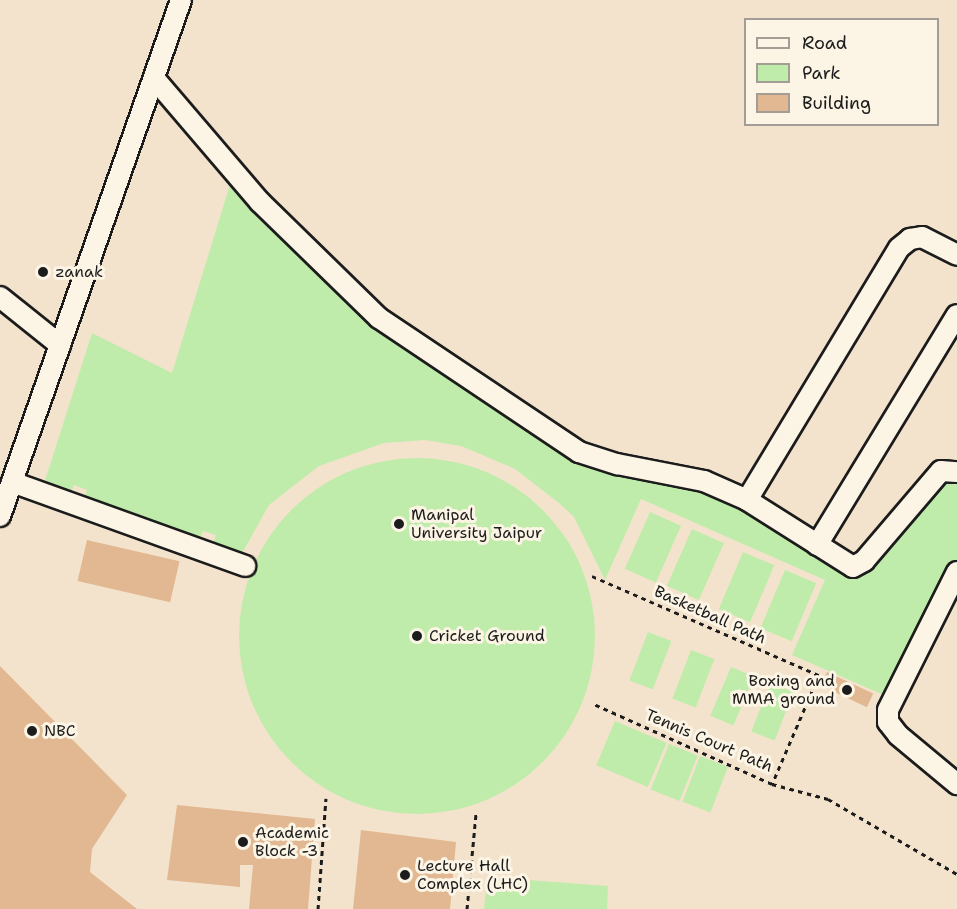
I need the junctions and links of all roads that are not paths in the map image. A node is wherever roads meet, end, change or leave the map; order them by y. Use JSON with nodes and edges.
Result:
{"nodes":[{"id":1,"x":181,"y":0,"type":"edge"},
{"id":2,"x":154,"y":78,"type":"junction"},
{"id":3,"x":957,"y":255,"type":"edge"},
{"id":4,"x":0,"y":297,"type":"edge"},
{"id":5,"x":957,"y":315,"type":"edge"},
{"id":6,"x":60,"y":345,"type":"junction"},
{"id":7,"x":957,"y":472,"type":"edge"},
{"id":8,"x":12,"y":482,"type":"junction"},
{"id":9,"x":747,"y":500,"type":"junction"},
{"id":10,"x":0,"y":516,"type":"edge"},
{"id":11,"x":817,"y":545,"type":"junction"},
{"id":12,"x":245,"y":566,"type":"dead end"},
{"id":13,"x":957,"y":572,"type":"edge"},
{"id":14,"x":957,"y":784,"type":"edge"}],
"edges":[{"from":1,"to":2,"type":"street"},
{"from":2,"to":6,"type":"street"},
{"from":2,"to":9,"type":"street"},
{"from":3,"to":9,"type":"street"},
{"from":4,"to":6,"type":"street"},
{"from":5,"to":11,"type":"street"},
{"from":6,"to":8,"type":"street"},
{"from":7,"to":11,"type":"street"},
{"from":8,"to":10,"type":"street"},
{"from":8,"to":12,"type":"street"},
{"from":9,"to":11,"type":"street"},
{"from":13,"to":14,"type":"street"}]}
